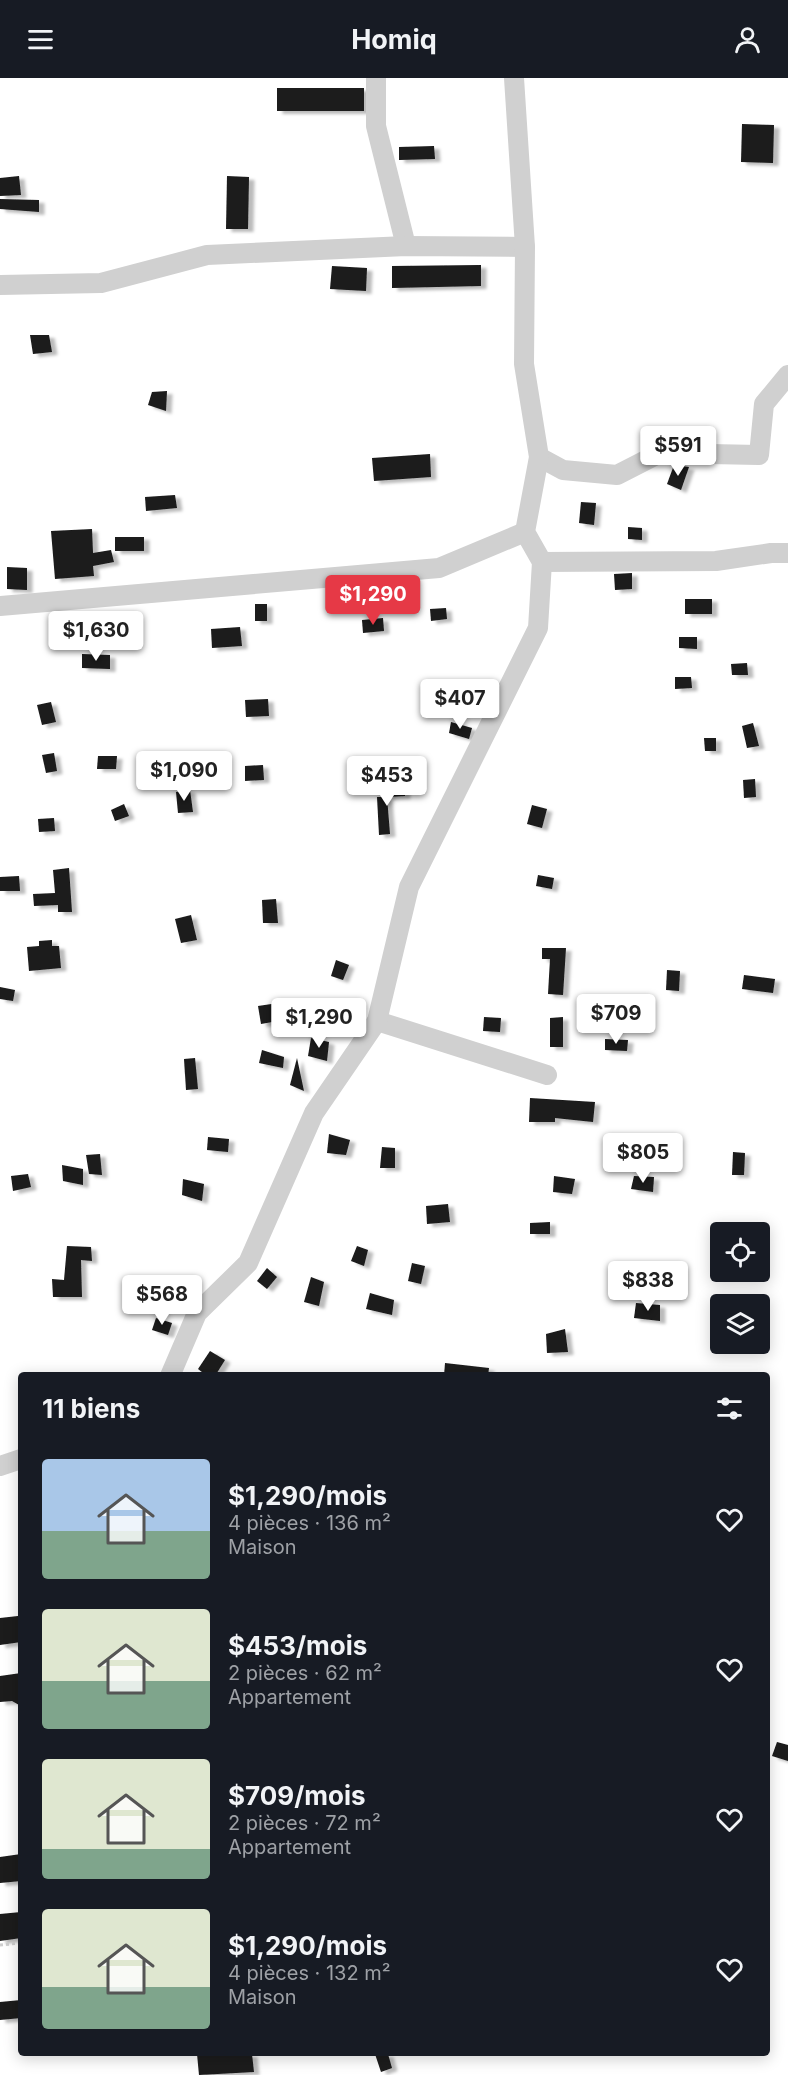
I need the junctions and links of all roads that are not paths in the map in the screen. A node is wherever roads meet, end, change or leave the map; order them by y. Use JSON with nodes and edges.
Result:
{"nodes":[{"id":1,"x":376,"y":78,"type":"edge"},
{"id":2,"x":514,"y":78,"type":"edge"},
{"id":3,"x":406,"y":246,"type":"junction"},
{"id":4,"x":525,"y":247,"type":"junction"},
{"id":5,"x":0,"y":285,"type":"edge"},
{"id":6,"x":788,"y":375,"type":"edge"},
{"id":7,"x":539,"y":457,"type":"junction"},
{"id":8,"x":525,"y":532,"type":"junction"},
{"id":9,"x":788,"y":553,"type":"edge"},
{"id":10,"x":543,"y":562,"type":"junction"},
{"id":11,"x":0,"y":606,"type":"edge"},
{"id":12,"x":377,"y":1022,"type":"junction"},
{"id":13,"x":547,"y":1076,"type":"dead end"},
{"id":14,"x":172,"y":1372,"type":"edge"},
{"id":15,"x":18,"y":1459,"type":"edge"},
{"id":16,"x":0,"y":1466,"type":"edge"}],
"edges":[{"from":1,"to":3,"type":"street"},
{"from":2,"to":4,"type":"street"},
{"from":3,"to":4,"type":"street"},
{"from":3,"to":5,"type":"street"},
{"from":4,"to":7,"type":"street"},
{"from":6,"to":7,"type":"street"},
{"from":7,"to":8,"type":"street"},
{"from":8,"to":10,"type":"street"},
{"from":8,"to":11,"type":"street"},
{"from":9,"to":10,"type":"street"},
{"from":10,"to":12,"type":"street"},
{"from":12,"to":13,"type":"street"},
{"from":12,"to":14,"type":"street"},
{"from":15,"to":16,"type":"street"}]}
